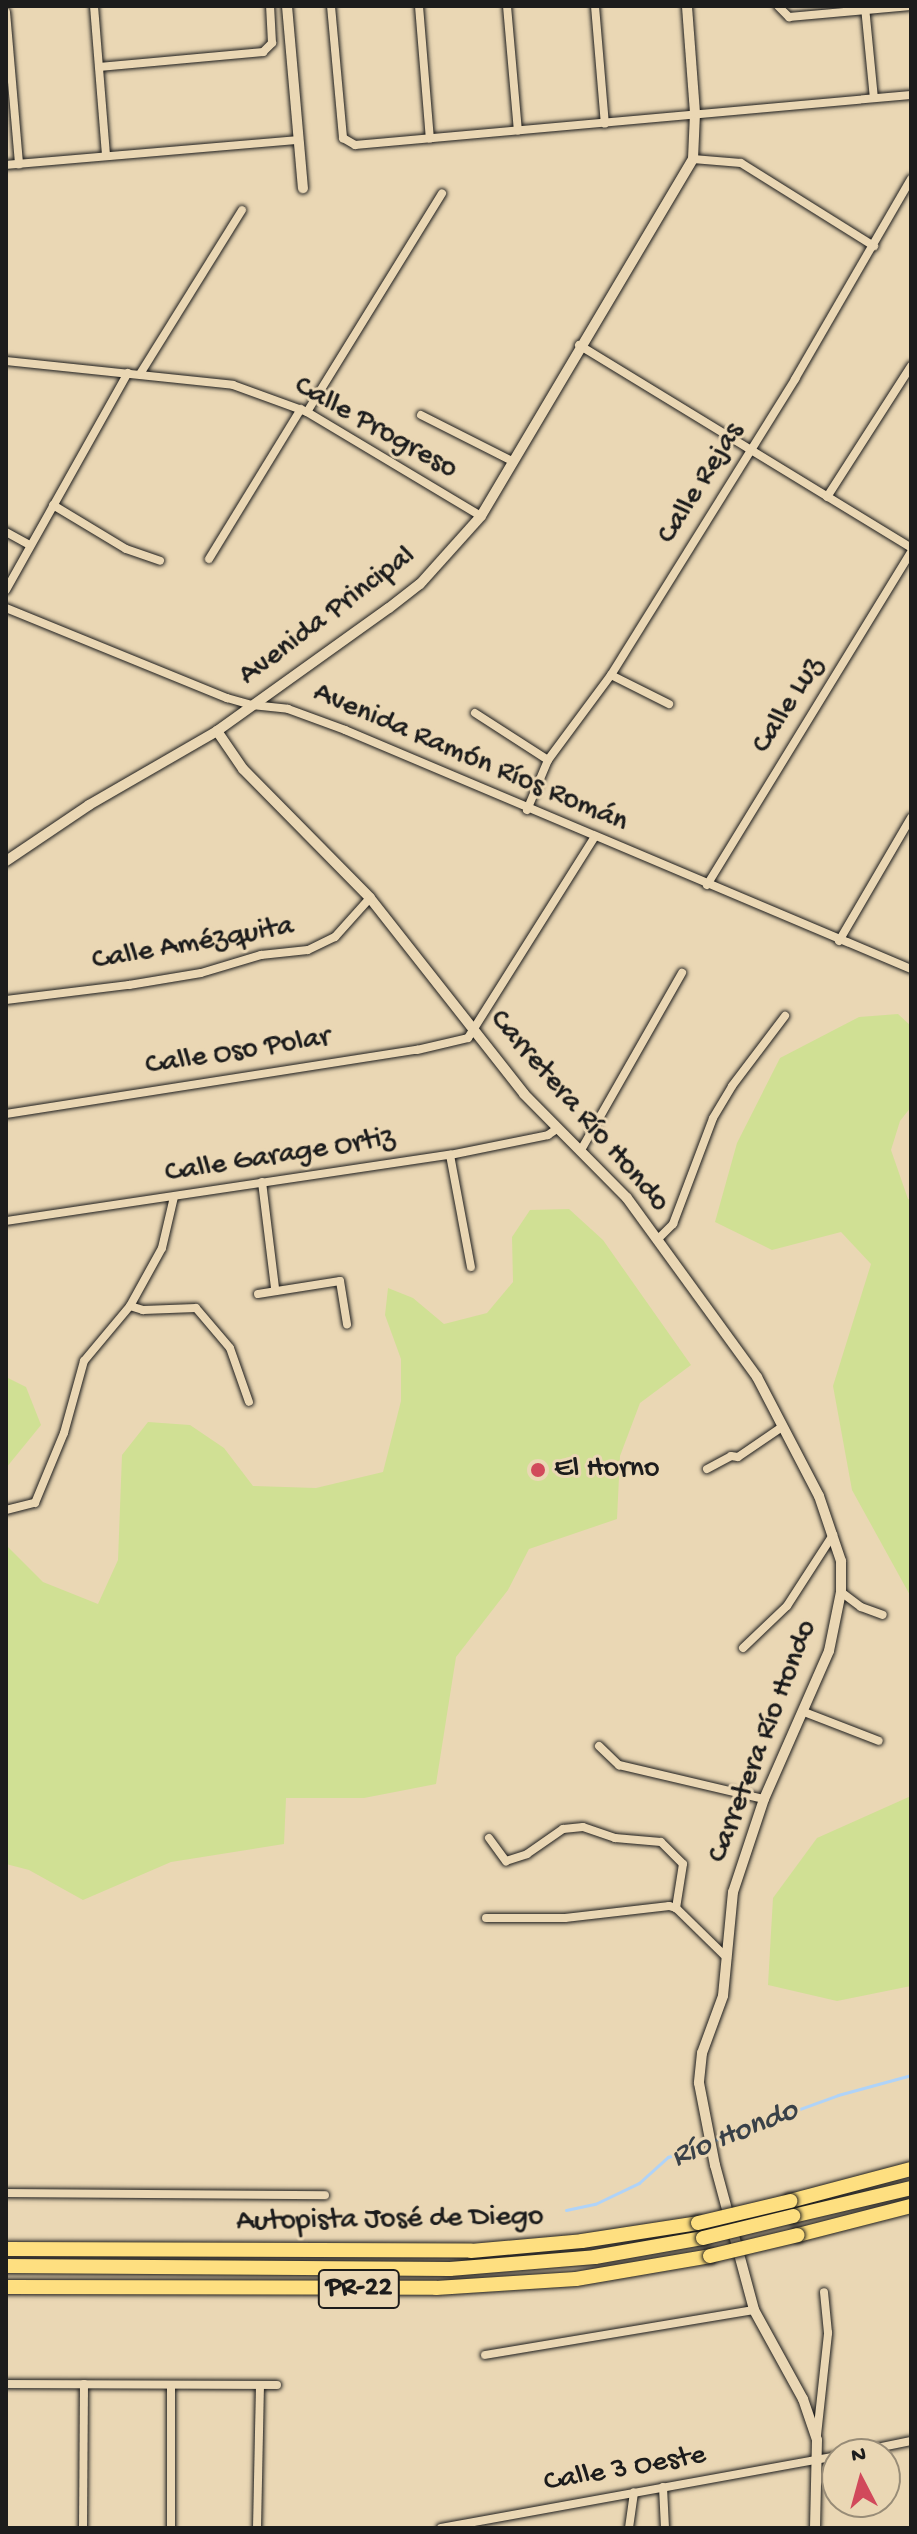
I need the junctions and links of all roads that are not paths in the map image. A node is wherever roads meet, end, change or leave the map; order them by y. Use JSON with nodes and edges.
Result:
{"nodes":[{"id":1,"x":94,"y":6,"type":"edge"},
{"id":2,"x":270,"y":6,"type":"edge"},
{"id":3,"x":287,"y":6,"type":"edge"},
{"id":4,"x":331,"y":6,"type":"edge"},
{"id":5,"x":419,"y":6,"type":"edge"},
{"id":6,"x":507,"y":6,"type":"edge"},
{"id":7,"x":595,"y":6,"type":"edge"},
{"id":8,"x":687,"y":6,"type":"edge"},
{"id":9,"x":778,"y":6,"type":"edge"},
{"id":10,"x":911,"y":6,"type":"edge"},
{"id":11,"x":865,"y":8,"type":"edge"},
{"id":12,"x":6,"y":12,"type":"edge"},
{"id":13,"x":99,"y":67,"type":"junction"},
{"id":14,"x":8,"y":68,"type":"edge"},
{"id":15,"x":911,"y":95,"type":"edge"},
{"id":16,"x":874,"y":98,"type":"junction"},
{"id":17,"x":695,"y":113,"type":"junction"},
{"id":18,"x":605,"y":124,"type":"junction"},
{"id":19,"x":518,"y":131,"type":"junction"},
{"id":20,"x":430,"y":139,"type":"junction"},
{"id":21,"x":298,"y":140,"type":"junction"},
{"id":22,"x":106,"y":156,"type":"junction"},
{"id":23,"x":693,"y":159,"type":"junction"},
{"id":24,"x":19,"y":164,"type":"junction"},
{"id":25,"x":6,"y":165,"type":"edge"},
{"id":26,"x":911,"y":179,"type":"edge"},
{"id":27,"x":303,"y":188,"type":"dead end"},
{"id":28,"x":442,"y":193,"type":"dead end"},
{"id":29,"x":242,"y":210,"type":"dead end"},
{"id":30,"x":874,"y":246,"type":"junction"},
{"id":31,"x":579,"y":345,"type":"junction"},
{"id":32,"x":6,"y":361,"type":"edge"},
{"id":33,"x":911,"y":366,"type":"edge"},
{"id":34,"x":128,"y":373,"type":"junction"},
{"id":35,"x":140,"y":374,"type":"junction"},
{"id":36,"x":304,"y":411,"type":"junction"},
{"id":37,"x":421,"y":415,"type":"dead end"},
{"id":38,"x":751,"y":450,"type":"junction"},
{"id":39,"x":512,"y":461,"type":"junction"},
{"id":40,"x":827,"y":497,"type":"junction"},
{"id":41,"x":53,"y":505,"type":"junction"},
{"id":42,"x":481,"y":516,"type":"junction"},
{"id":43,"x":6,"y":532,"type":"edge"},
{"id":44,"x":29,"y":545,"type":"junction"},
{"id":45,"x":911,"y":550,"type":"edge"},
{"id":46,"x":209,"y":559,"type":"dead end"},
{"id":47,"x":160,"y":561,"type":"dead end"},
{"id":48,"x":6,"y":590,"type":"edge"},
{"id":49,"x":6,"y":608,"type":"edge"},
{"id":50,"x":611,"y":675,"type":"junction"},
{"id":51,"x":669,"y":704,"type":"dead end"},
{"id":52,"x":252,"y":705,"type":"junction"},
{"id":53,"x":475,"y":713,"type":"dead end"},
{"id":54,"x":217,"y":731,"type":"junction"},
{"id":55,"x":548,"y":760,"type":"junction"},
{"id":56,"x":527,"y":810,"type":"junction"},
{"id":57,"x":911,"y":818,"type":"edge"},
{"id":58,"x":594,"y":838,"type":"junction"},
{"id":59,"x":6,"y":861,"type":"edge"},
{"id":60,"x":707,"y":885,"type":"junction"},
{"id":61,"x":370,"y":898,"type":"junction"},
{"id":62,"x":839,"y":941,"type":"junction"},
{"id":63,"x":911,"y":969,"type":"edge"},
{"id":64,"x":682,"y":973,"type":"dead end"},
{"id":65,"x":6,"y":1000,"type":"edge"},
{"id":66,"x":785,"y":1016,"type":"dead end"},
{"id":67,"x":475,"y":1032,"type":"junction"},
{"id":68,"x":6,"y":1114,"type":"edge"},
{"id":69,"x":558,"y":1128,"type":"junction"},
{"id":70,"x":581,"y":1150,"type":"junction"},
{"id":71,"x":450,"y":1155,"type":"junction"},
{"id":72,"x":262,"y":1182,"type":"junction"},
{"id":73,"x":174,"y":1197,"type":"junction"},
{"id":74,"x":6,"y":1221,"type":"edge"},
{"id":75,"x":657,"y":1240,"type":"junction"},
{"id":76,"x":471,"y":1267,"type":"dead end"},
{"id":77,"x":275,"y":1288,"type":"junction"},
{"id":78,"x":258,"y":1294,"type":"dead end"},
{"id":79,"x":130,"y":1306,"type":"junction"},
{"id":80,"x":347,"y":1324,"type":"dead end"},
{"id":81,"x":249,"y":1402,"type":"dead end"},
{"id":82,"x":782,"y":1427,"type":"junction"},
{"id":83,"x":707,"y":1469,"type":"dead end"},
{"id":84,"x":6,"y":1510,"type":"edge"},
{"id":85,"x":833,"y":1535,"type":"junction"},
{"id":86,"x":841,"y":1592,"type":"junction"},
{"id":87,"x":883,"y":1615,"type":"dead end"},
{"id":88,"x":743,"y":1648,"type":"dead end"},
{"id":89,"x":804,"y":1712,"type":"junction"},
{"id":90,"x":879,"y":1741,"type":"dead end"},
{"id":91,"x":599,"y":1746,"type":"dead end"},
{"id":92,"x":764,"y":1799,"type":"junction"},
{"id":93,"x":489,"y":1838,"type":"dead end"},
{"id":94,"x":676,"y":1908,"type":"junction"},
{"id":95,"x":486,"y":1918,"type":"dead end"},
{"id":96,"x":728,"y":1958,"type":"junction"},
{"id":97,"x":911,"y":2169,"type":"edge"},
{"id":98,"x":911,"y":2188,"type":"edge"},
{"id":99,"x":6,"y":2193,"type":"edge"},
{"id":100,"x":325,"y":2195,"type":"dead end"},
{"id":101,"x":911,"y":2206,"type":"edge"},
{"id":102,"x":6,"y":2249,"type":"edge"},
{"id":103,"x":6,"y":2266,"type":"edge"},
{"id":104,"x":6,"y":2287,"type":"edge"},
{"id":105,"x":824,"y":2292,"type":"dead end"},
{"id":106,"x":754,"y":2310,"type":"junction"},
{"id":107,"x":485,"y":2355,"type":"dead end"},
{"id":108,"x":6,"y":2384,"type":"edge"},
{"id":109,"x":84,"y":2384,"type":"junction"},
{"id":110,"x":171,"y":2385,"type":"junction"},
{"id":111,"x":260,"y":2385,"type":"junction"},
{"id":112,"x":277,"y":2385,"type":"dead end"},
{"id":113,"x":817,"y":2440,"type":"junction"},
{"id":114,"x":821,"y":2459,"type":"edge"},
{"id":115,"x":818,"y":2460,"type":"junction"},
{"id":116,"x":663,"y":2487,"type":"junction"},
{"id":117,"x":634,"y":2492,"type":"junction"},
{"id":118,"x":83,"y":2528,"type":"edge"},
{"id":119,"x":171,"y":2528,"type":"edge"},
{"id":120,"x":257,"y":2528,"type":"edge"},
{"id":121,"x":441,"y":2528,"type":"edge"},
{"id":122,"x":629,"y":2528,"type":"edge"},
{"id":123,"x":665,"y":2528,"type":"edge"},
{"id":124,"x":815,"y":2528,"type":"edge"}],
"edges":[{"from":1,"to":13,"type":"street"},
{"from":2,"to":13,"type":"street"},
{"from":3,"to":21,"type":"street"},
{"from":4,"to":20,"type":"street"},
{"from":5,"to":20,"type":"street"},
{"from":6,"to":19,"type":"street"},
{"from":7,"to":18,"type":"street"},
{"from":8,"to":17,"type":"street","name":"Avenida Principal"},
{"from":9,"to":11,"type":"street"},
{"from":10,"to":11,"type":"street"},
{"from":11,"to":16,"type":"street"},
{"from":12,"to":14,"type":"street"},
{"from":13,"to":22,"type":"street"},
{"from":14,"to":24,"type":"street"},
{"from":15,"to":16,"type":"street"},
{"from":16,"to":17,"type":"street"},
{"from":17,"to":18,"type":"street"},
{"from":17,"to":23,"type":"street","name":"Avenida Principal"},
{"from":18,"to":19,"type":"street"},
{"from":19,"to":20,"type":"street"},
{"from":21,"to":22,"type":"street"},
{"from":21,"to":27,"type":"street"},
{"from":22,"to":24,"type":"street"},
{"from":23,"to":30,"type":"street"},
{"from":23,"to":31,"type":"street","name":"Avenida Principal"},
{"from":24,"to":25,"type":"street"},
{"from":26,"to":30,"type":"street","name":"Calle Rejas"},
{"from":28,"to":36,"type":"street"},
{"from":29,"to":35,"type":"street"},
{"from":30,"to":38,"type":"street","name":"Calle Rejas"},
{"from":31,"to":38,"type":"street"},
{"from":31,"to":39,"type":"street","name":"Avenida Principal"},
{"from":32,"to":34,"type":"street","name":"Calle Progreso"},
{"from":33,"to":40,"type":"street"},
{"from":34,"to":35,"type":"street","name":"Calle Progreso"},
{"from":34,"to":41,"type":"street"},
{"from":35,"to":36,"type":"street","name":"Calle Progreso"},
{"from":36,"to":42,"type":"street","name":"Calle Progreso"},
{"from":36,"to":46,"type":"street"},
{"from":37,"to":39,"type":"street"},
{"from":38,"to":40,"type":"street"},
{"from":38,"to":50,"type":"street","name":"Calle Rejas"},
{"from":39,"to":42,"type":"street","name":"Avenida Principal"},
{"from":40,"to":45,"type":"street"},
{"from":41,"to":44,"type":"street"},
{"from":41,"to":47,"type":"street"},
{"from":42,"to":52,"type":"street","name":"Avenida Principal"},
{"from":43,"to":44,"type":"street"},
{"from":44,"to":48,"type":"street"},
{"from":45,"to":60,"type":"street","name":"Calle Luz"},
{"from":49,"to":52,"type":"street","name":"Avenida Ramón Ríos Román"},
{"from":50,"to":51,"type":"street"},
{"from":50,"to":55,"type":"street","name":"Calle Rejas"},
{"from":52,"to":54,"type":"street","name":"Avenida Principal"},
{"from":52,"to":56,"type":"street","name":"Avenida Ramón Ríos Román"},
{"from":53,"to":55,"type":"street"},
{"from":54,"to":59,"type":"street","name":"Avenida Principal"},
{"from":54,"to":61,"type":"street","name":"Carretera Río Hondo"},
{"from":55,"to":56,"type":"street","name":"Calle Rejas"},
{"from":56,"to":58,"type":"street","name":"Avenida Ramón Ríos Román"},
{"from":57,"to":62,"type":"street"},
{"from":58,"to":60,"type":"street","name":"Avenida Ramón Ríos Román"},
{"from":58,"to":67,"type":"street"},
{"from":60,"to":62,"type":"street","name":"Avenida Ramón Ríos Román"},
{"from":61,"to":65,"type":"street","name":"Calle Amézquita"},
{"from":61,"to":67,"type":"street","name":"Carretera Río Hondo"},
{"from":62,"to":63,"type":"street","name":"Avenida Ramón Ríos Román"},
{"from":64,"to":70,"type":"street"},
{"from":66,"to":75,"type":"street"},
{"from":67,"to":68,"type":"street","name":"Calle Oso Polar"},
{"from":67,"to":69,"type":"street","name":"Carretera Río Hondo"},
{"from":69,"to":70,"type":"street","name":"Carretera Río Hondo"},
{"from":69,"to":71,"type":"street","name":"Calle Garage Ortiz"},
{"from":70,"to":75,"type":"street","name":"Carretera Río Hondo"},
{"from":71,"to":72,"type":"street","name":"Calle Garage Ortiz"},
{"from":71,"to":76,"type":"street"},
{"from":72,"to":73,"type":"street","name":"Calle Garage Ortiz"},
{"from":72,"to":77,"type":"street"},
{"from":73,"to":74,"type":"street","name":"Calle Garage Ortiz"},
{"from":73,"to":79,"type":"street"},
{"from":75,"to":82,"type":"street","name":"Carretera Río Hondo"},
{"from":77,"to":78,"type":"street"},
{"from":77,"to":80,"type":"street"},
{"from":79,"to":81,"type":"street"},
{"from":79,"to":84,"type":"street"},
{"from":82,"to":83,"type":"street"},
{"from":82,"to":85,"type":"street","name":"Carretera Río Hondo"},
{"from":85,"to":86,"type":"street","name":"Carretera Río Hondo"},
{"from":85,"to":88,"type":"street"},
{"from":86,"to":87,"type":"street"},
{"from":86,"to":89,"type":"street","name":"Carretera Río Hondo"},
{"from":89,"to":90,"type":"street"},
{"from":89,"to":92,"type":"street","name":"Carretera Río Hondo"},
{"from":91,"to":92,"type":"street"},
{"from":92,"to":96,"type":"street","name":"Carretera Río Hondo"},
{"from":93,"to":94,"type":"street"},
{"from":94,"to":95,"type":"street"},
{"from":94,"to":96,"type":"street"},
{"from":96,"to":106,"type":"street","name":"Carretera Río Hondo"},
{"from":97,"to":102,"type":"highway","name":"Autopista José de Diego","number":"PR-22","bridge":true},
{"from":98,"to":103,"type":"highway","bridge":true},
{"from":99,"to":100,"type":"street"},
{"from":101,"to":104,"type":"highway","name":"Autopista José de Diego","number":"PR-22","bridge":true},
{"from":105,"to":113,"type":"street"},
{"from":106,"to":107,"type":"street"},
{"from":106,"to":113,"type":"street","name":"Carretera Río Hondo"},
{"from":108,"to":109,"type":"street"},
{"from":109,"to":110,"type":"street"},
{"from":109,"to":118,"type":"street"},
{"from":110,"to":111,"type":"street"},
{"from":110,"to":119,"type":"street"},
{"from":111,"to":112,"type":"street"},
{"from":111,"to":120,"type":"street"},
{"from":113,"to":115,"type":"street","name":"Carretera Río Hondo"},
{"from":114,"to":115,"type":"street","name":"Calle 3 Oeste"},
{"from":115,"to":116,"type":"street","name":"Calle 3 Oeste"},
{"from":115,"to":124,"type":"street","name":"Carretera Río Hondo"},
{"from":116,"to":117,"type":"street","name":"Calle 3 Oeste"},
{"from":116,"to":123,"type":"street"},
{"from":117,"to":121,"type":"street","name":"Calle 3 Oeste"},
{"from":117,"to":122,"type":"street"}]}
